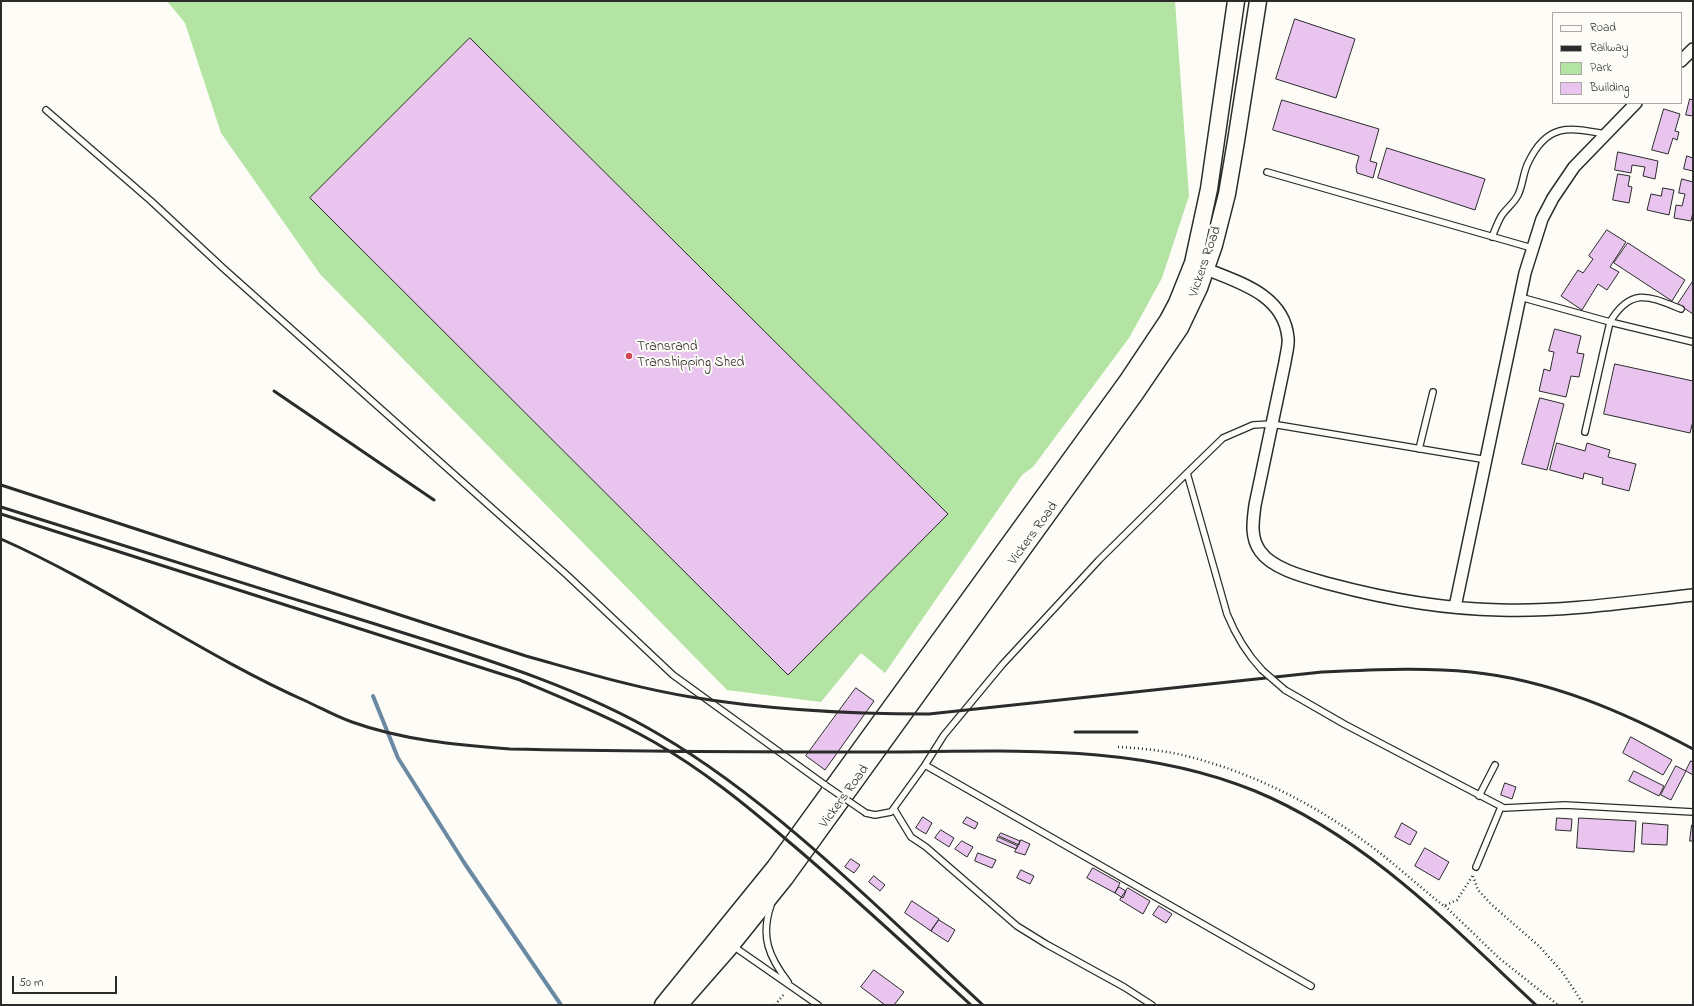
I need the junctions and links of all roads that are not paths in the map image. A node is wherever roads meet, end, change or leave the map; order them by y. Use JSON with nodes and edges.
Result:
{"nodes":[{"id":1,"x":1236,"y":1,"type":"edge"},
{"id":2,"x":1258,"y":1,"type":"edge"},
{"id":3,"x":1693,"y":49,"type":"edge"},
{"id":4,"x":1682,"y":60,"type":"edge"},
{"id":5,"x":1635,"y":104,"type":"edge"},
{"id":6,"x":46,"y":110,"type":"dead end"},
{"id":7,"x":1605,"y":134,"type":"junction"},
{"id":8,"x":1267,"y":172,"type":"dead end"},
{"id":9,"x":1492,"y":237,"type":"junction"},
{"id":10,"x":1532,"y":248,"type":"junction"},
{"id":11,"x":1200,"y":266,"type":"junction"},
{"id":12,"x":1520,"y":297,"type":"junction"},
{"id":13,"x":1681,"y":308,"type":"dead end"},
{"id":14,"x":1610,"y":322,"type":"junction"},
{"id":15,"x":1693,"y":342,"type":"edge"},
{"id":16,"x":1433,"y":392,"type":"dead end"},
{"id":17,"x":1272,"y":424,"type":"junction"},
{"id":18,"x":1585,"y":432,"type":"dead end"},
{"id":19,"x":1419,"y":449,"type":"junction"},
{"id":20,"x":1487,"y":460,"type":"junction"},
{"id":21,"x":1187,"y":473,"type":"junction"},
{"id":22,"x":1693,"y":595,"type":"edge"},
{"id":23,"x":1455,"y":607,"type":"junction"},
{"id":24,"x":925,"y":764,"type":"junction"},
{"id":25,"x":1495,"y":765,"type":"dead end"},
{"id":26,"x":1479,"y":796,"type":"junction"},
{"id":27,"x":1501,"y":807,"type":"junction"},
{"id":28,"x":894,"y":809,"type":"junction"},
{"id":29,"x":1693,"y":812,"type":"edge"},
{"id":30,"x":1476,"y":867,"type":"road end"},
{"id":31,"x":776,"y":890,"type":"junction"},
{"id":32,"x":725,"y":945,"type":"junction"},
{"id":33,"x":790,"y":986,"type":"junction"},
{"id":34,"x":1311,"y":986,"type":"dead end"},
{"id":35,"x":663,"y":1005,"type":"edge"},
{"id":36,"x":679,"y":1005,"type":"edge"},
{"id":37,"x":818,"y":1005,"type":"edge"},
{"id":38,"x":1152,"y":1005,"type":"edge"}],
"edges":[{"from":1,"to":11,"type":"main road","name":"Vickers Road"},
{"from":2,"to":11,"type":"main road","name":"Vickers Road"},
{"from":3,"to":4,"type":"street"},
{"from":5,"to":7,"type":"street"},
{"from":6,"to":28,"type":"lane","bridge":true},
{"from":7,"to":9,"type":"lane"},
{"from":7,"to":10,"type":"street"},
{"from":8,"to":9,"type":"lane"},
{"from":9,"to":10,"type":"lane"},
{"from":10,"to":12,"type":"street"},
{"from":11,"to":17,"type":"street"},
{"from":11,"to":31,"type":"main road","name":"Vickers Road"},
{"from":11,"to":32,"type":"main road","name":"Vickers Road"},
{"from":12,"to":14,"type":"lane"},
{"from":12,"to":20,"type":"street"},
{"from":13,"to":14,"type":"lane"},
{"from":14,"to":15,"type":"lane"},
{"from":14,"to":18,"type":"lane"},
{"from":16,"to":19,"type":"lane"},
{"from":17,"to":19,"type":"lane"},
{"from":17,"to":21,"type":"lane"},
{"from":17,"to":23,"type":"street"},
{"from":19,"to":20,"type":"lane"},
{"from":20,"to":23,"type":"street"},
{"from":21,"to":24,"type":"lane"},
{"from":21,"to":26,"type":"lane","bridge":true},
{"from":22,"to":23,"type":"street"},
{"from":24,"to":28,"type":"lane"},
{"from":24,"to":34,"type":"lane"},
{"from":25,"to":26,"type":"lane"},
{"from":26,"to":27,"type":"lane"},
{"from":27,"to":29,"type":"lane"},
{"from":27,"to":30,"type":"lane"},
{"from":28,"to":38,"type":"lane"},
{"from":31,"to":32,"type":"main road","name":"Vickers Road"},
{"from":31,"to":33,"type":"lane"},
{"from":32,"to":33,"type":"lane"},
{"from":32,"to":35,"type":"main road","name":"Vickers Road"},
{"from":32,"to":36,"type":"main road","name":"Vickers Road"},
{"from":33,"to":37,"type":"lane"}]}
